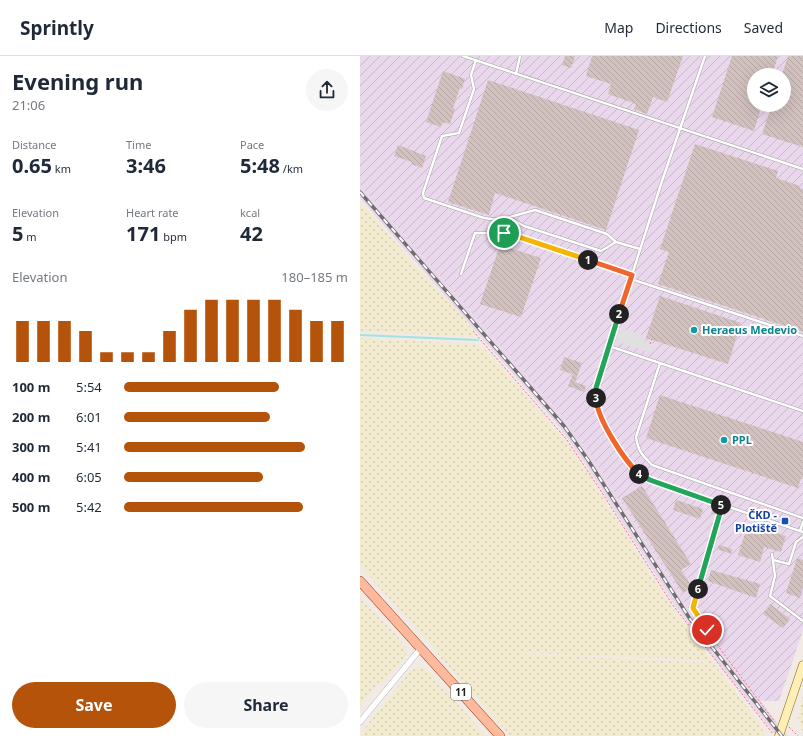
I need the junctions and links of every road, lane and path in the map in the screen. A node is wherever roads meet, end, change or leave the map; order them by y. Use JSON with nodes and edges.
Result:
{"nodes":[{"id":1,"x":463,"y":56,"type":"edge"},
{"id":2,"x":520,"y":56,"type":"edge"},
{"id":3,"x":705,"y":56,"type":"edge"},
{"id":4,"x":476,"y":60,"type":"junction"},
{"id":5,"x":516,"y":74,"type":"junction"},
{"id":6,"x":680,"y":129,"type":"junction"},
{"id":7,"x":803,"y":169,"type":"edge"},
{"id":8,"x":510,"y":218,"type":"junction"},
{"id":9,"x":616,"y":242,"type":"junction"},
{"id":10,"x":640,"y":249,"type":"junction"},
{"id":11,"x":461,"y":274,"type":"dead end"},
{"id":12,"x":632,"y":275,"type":"junction"},
{"id":13,"x":631,"y":280,"type":"junction"},
{"id":14,"x":473,"y":331,"type":"dead end"},
{"id":15,"x":803,"y":336,"type":"edge"},
{"id":16,"x":652,"y":339,"type":"dead end"},
{"id":17,"x":650,"y":344,"type":"dead end"},
{"id":18,"x":609,"y":346,"type":"junction"},
{"id":19,"x":660,"y":363,"type":"junction"},
{"id":20,"x":803,"y":411,"type":"edge"},
{"id":21,"x":722,"y":506,"type":"junction"},
{"id":22,"x":803,"y":518,"type":"edge"},
{"id":23,"x":803,"y":522,"type":"edge"},
{"id":24,"x":801,"y":531,"type":"edge"},
{"id":25,"x":803,"y":537,"type":"edge"},
{"id":26,"x":772,"y":554,"type":"dead end"},
{"id":27,"x":773,"y":560,"type":"junction"},
{"id":28,"x":360,"y":581,"type":"edge"},
{"id":29,"x":803,"y":621,"type":"edge"},
{"id":30,"x":421,"y":648,"type":"junction"},
{"id":31,"x":803,"y":665,"type":"edge"},
{"id":32,"x":360,"y":722,"type":"edge"},
{"id":33,"x":782,"y":729,"type":"edge"},
{"id":34,"x":500,"y":736,"type":"edge"},
{"id":35,"x":774,"y":736,"type":"edge"},
{"id":36,"x":798,"y":736,"type":"edge"}],
"edges":[{"from":1,"to":4,"type":"lane"},
{"from":2,"to":5,"type":"lane"},
{"from":3,"to":6,"type":"lane"},
{"from":4,"to":5,"type":"lane"},
{"from":4,"to":8,"type":"lane"},
{"from":5,"to":6,"type":"lane"},
{"from":6,"to":7,"type":"lane"},
{"from":6,"to":10,"type":"lane"},
{"from":8,"to":9,"type":"lane"},
{"from":8,"to":9,"type":"lane"},
{"from":9,"to":10,"type":"lane"},
{"from":10,"to":12,"type":"lane"},
{"from":11,"to":12,"type":"lane"},
{"from":12,"to":13,"type":"lane"},
{"from":13,"to":15,"type":"lane"},
{"from":13,"to":18,"type":"lane"},
{"from":14,"to":35,"type":"path"},
{"from":16,"to":17,"type":"path"},
{"from":18,"to":19,"type":"lane"},
{"from":18,"to":21,"type":"lane"},
{"from":19,"to":20,"type":"lane"},
{"from":19,"to":22,"type":"lane"},
{"from":21,"to":24,"type":"lane"},
{"from":21,"to":33,"type":"path"},
{"from":23,"to":24,"type":"lane"},
{"from":25,"to":27,"type":"lane"},
{"from":26,"to":27,"type":"lane"},
{"from":27,"to":29,"type":"lane"},
{"from":28,"to":30,"type":"main road","number":"11"},
{"from":30,"to":32,"type":"street"},
{"from":30,"to":34,"type":"main road","number":"11"},
{"from":31,"to":33,"type":"main road"},
{"from":33,"to":36,"type":"path"}]}
